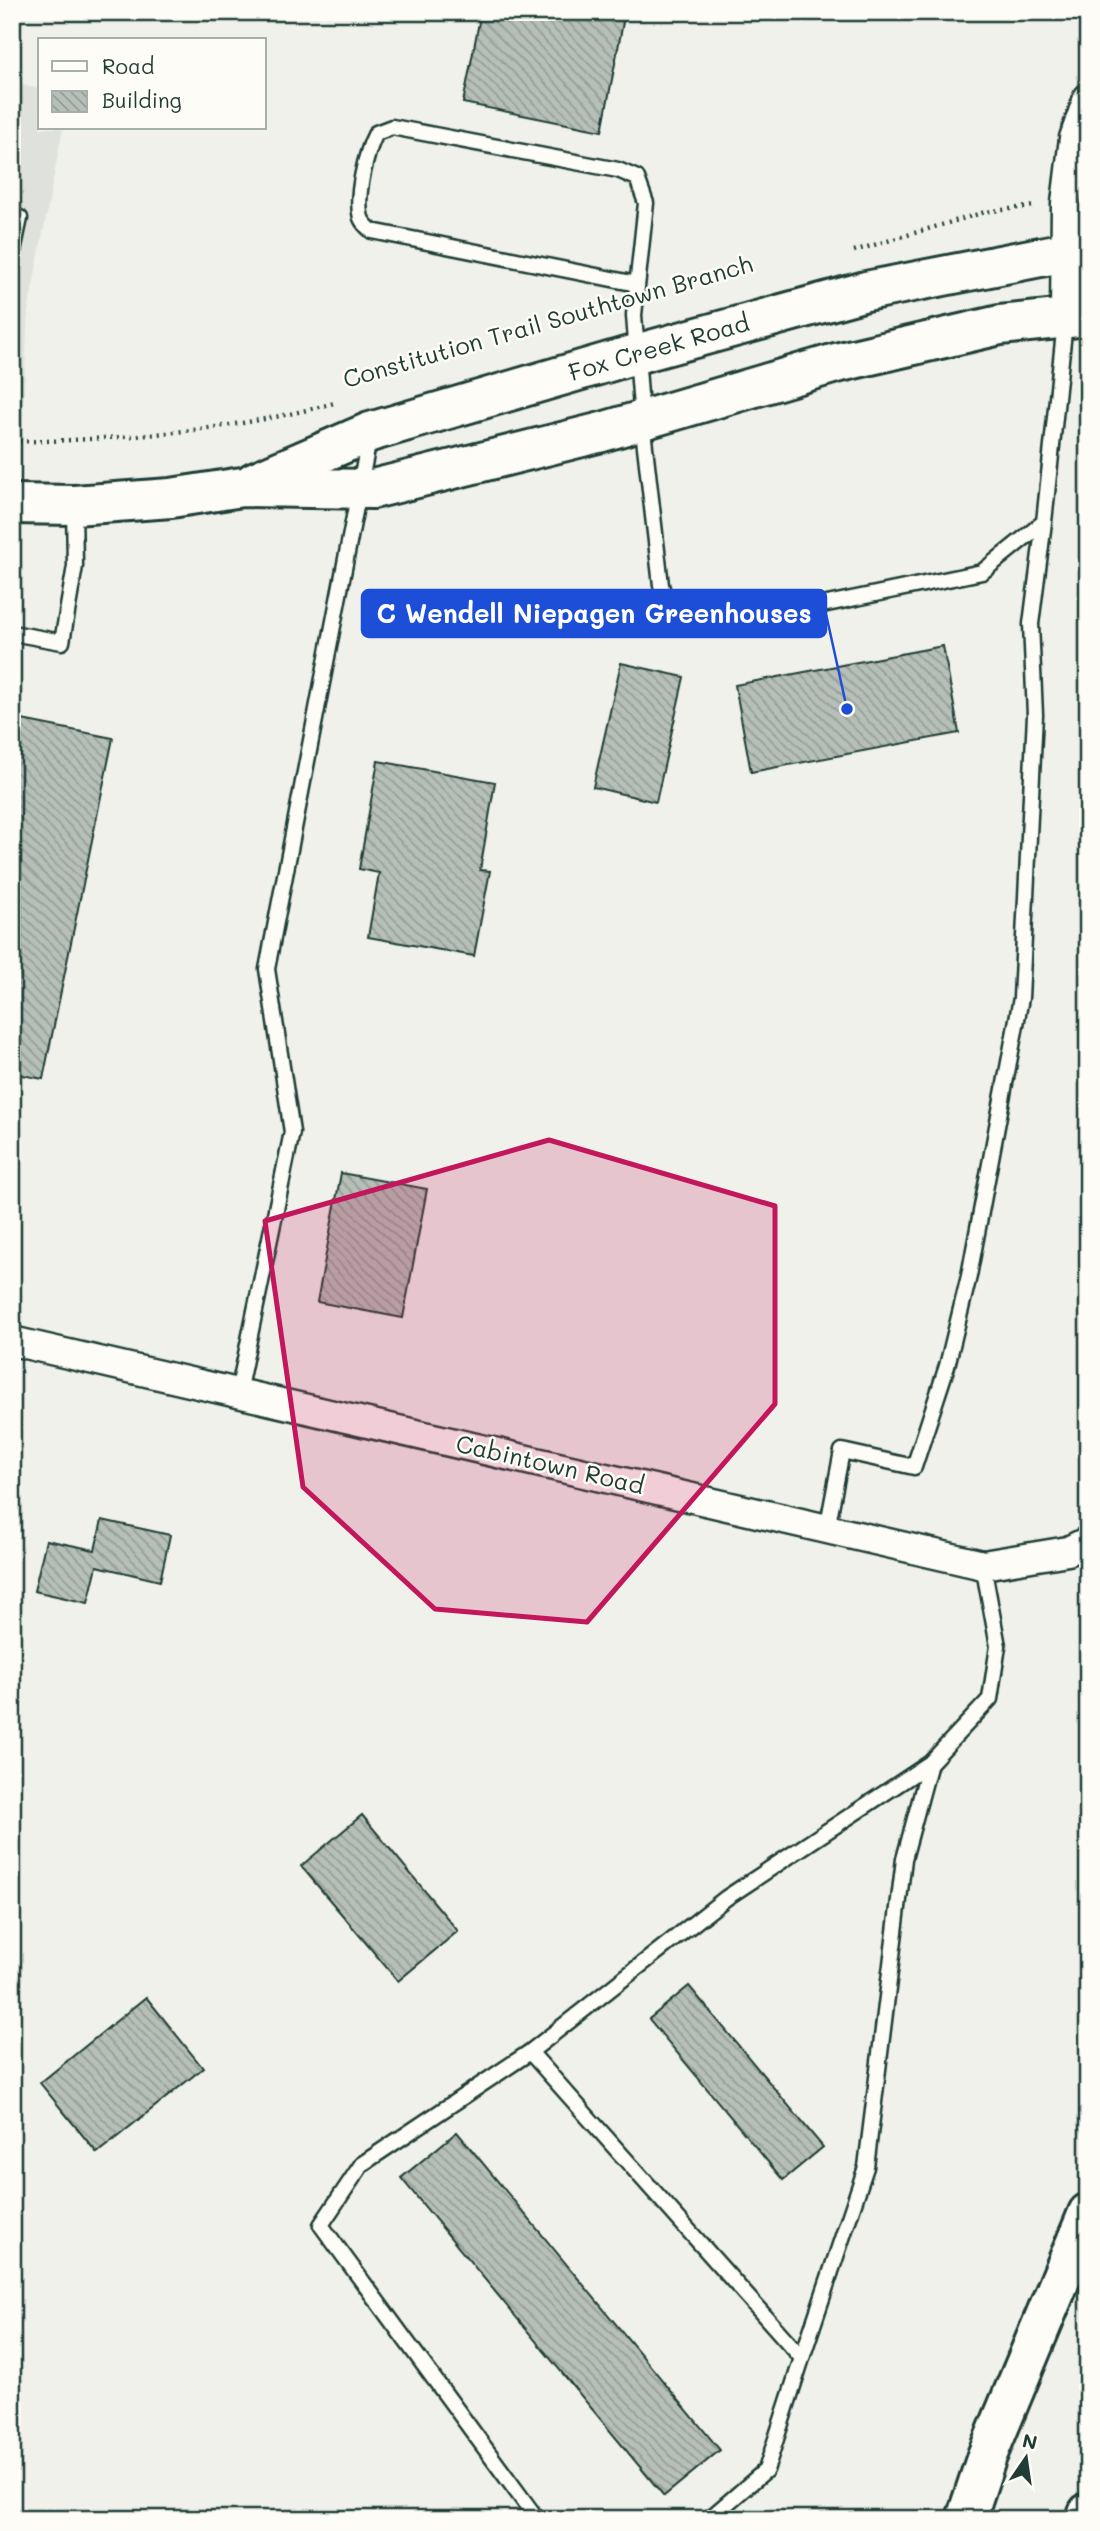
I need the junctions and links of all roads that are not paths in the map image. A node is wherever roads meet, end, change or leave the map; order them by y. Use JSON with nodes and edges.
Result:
{"nodes":[{"id":1,"x":1088,"y":98,"type":"edge"},
{"id":2,"x":12,"y":216,"type":"edge"},
{"id":3,"x":1077,"y":252,"type":"edge"},
{"id":4,"x":12,"y":256,"type":"edge"},
{"id":5,"x":637,"y":284,"type":"junction"},
{"id":6,"x":1077,"y":316,"type":"edge"},
{"id":7,"x":636,"y":354,"type":"junction"},
{"id":8,"x":642,"y":421,"type":"junction"},
{"id":9,"x":370,"y":432,"type":"junction"},
{"id":10,"x":242,"y":487,"type":"junction"},
{"id":11,"x":359,"y":489,"type":"junction"},
{"id":12,"x":12,"y":504,"type":"edge"},
{"id":13,"x":74,"y":505,"type":"junction"},
{"id":14,"x":1044,"y":522,"type":"junction"},
{"id":15,"x":12,"y":632,"type":"edge"},
{"id":16,"x":12,"y":1341,"type":"edge"},
{"id":17,"x":238,"y":1393,"type":"junction"},
{"id":18,"x":827,"y":1529,"type":"junction"},
{"id":19,"x":1088,"y":1541,"type":"edge"},
{"id":20,"x":983,"y":1565,"type":"junction"},
{"id":21,"x":930,"y":1763,"type":"junction"},
{"id":22,"x":530,"y":2052,"type":"junction"},
{"id":23,"x":1088,"y":2213,"type":"edge"},
{"id":24,"x":802,"y":2358,"type":"junction"},
{"id":25,"x":1088,"y":2513,"type":"edge"},
{"id":26,"x":537,"y":2519,"type":"edge"},
{"id":27,"x":709,"y":2519,"type":"edge"},
{"id":28,"x":965,"y":2519,"type":"edge"},
{"id":29,"x":1086,"y":2519,"type":"edge"}],
"edges":[{"from":1,"to":3,"type":"street"},
{"from":2,"to":4,"type":"lane"},
{"from":3,"to":6,"type":"street"},
{"from":3,"to":7,"type":"main road","name":"Fox Creek Road"},
{"from":5,"to":5,"type":"lane"},
{"from":5,"to":7,"type":"lane"},
{"from":6,"to":8,"type":"main road","name":"Fox Creek Road"},
{"from":6,"to":14,"type":"lane"},
{"from":7,"to":8,"type":"lane"},
{"from":7,"to":9,"type":"main road","name":"Fox Creek Road"},
{"from":8,"to":11,"type":"main road","name":"Fox Creek Road"},
{"from":8,"to":14,"type":"lane"},
{"from":9,"to":10,"type":"main road","name":"Fox Creek Road"},
{"from":9,"to":11,"type":"lane"},
{"from":10,"to":11,"type":"main road","name":"Fox Creek Road"},
{"from":10,"to":13,"type":"main road","name":"Fox Creek Road"},
{"from":11,"to":17,"type":"lane"},
{"from":12,"to":13,"type":"main road","name":"Fox Creek Road"},
{"from":13,"to":15,"type":"lane"},
{"from":14,"to":18,"type":"lane"},
{"from":16,"to":17,"type":"street","name":"Cabintown Road"},
{"from":17,"to":18,"type":"street","name":"Cabintown Road"},
{"from":18,"to":20,"type":"street","name":"Cabintown Road"},
{"from":19,"to":20,"type":"street","name":"Cabintown Road"},
{"from":20,"to":21,"type":"lane"},
{"from":21,"to":22,"type":"lane"},
{"from":21,"to":24,"type":"lane"},
{"from":22,"to":24,"type":"lane"},
{"from":22,"to":26,"type":"lane"},
{"from":23,"to":28,"type":"main road"},
{"from":24,"to":27,"type":"lane"},
{"from":25,"to":29,"type":"main road"}]}
